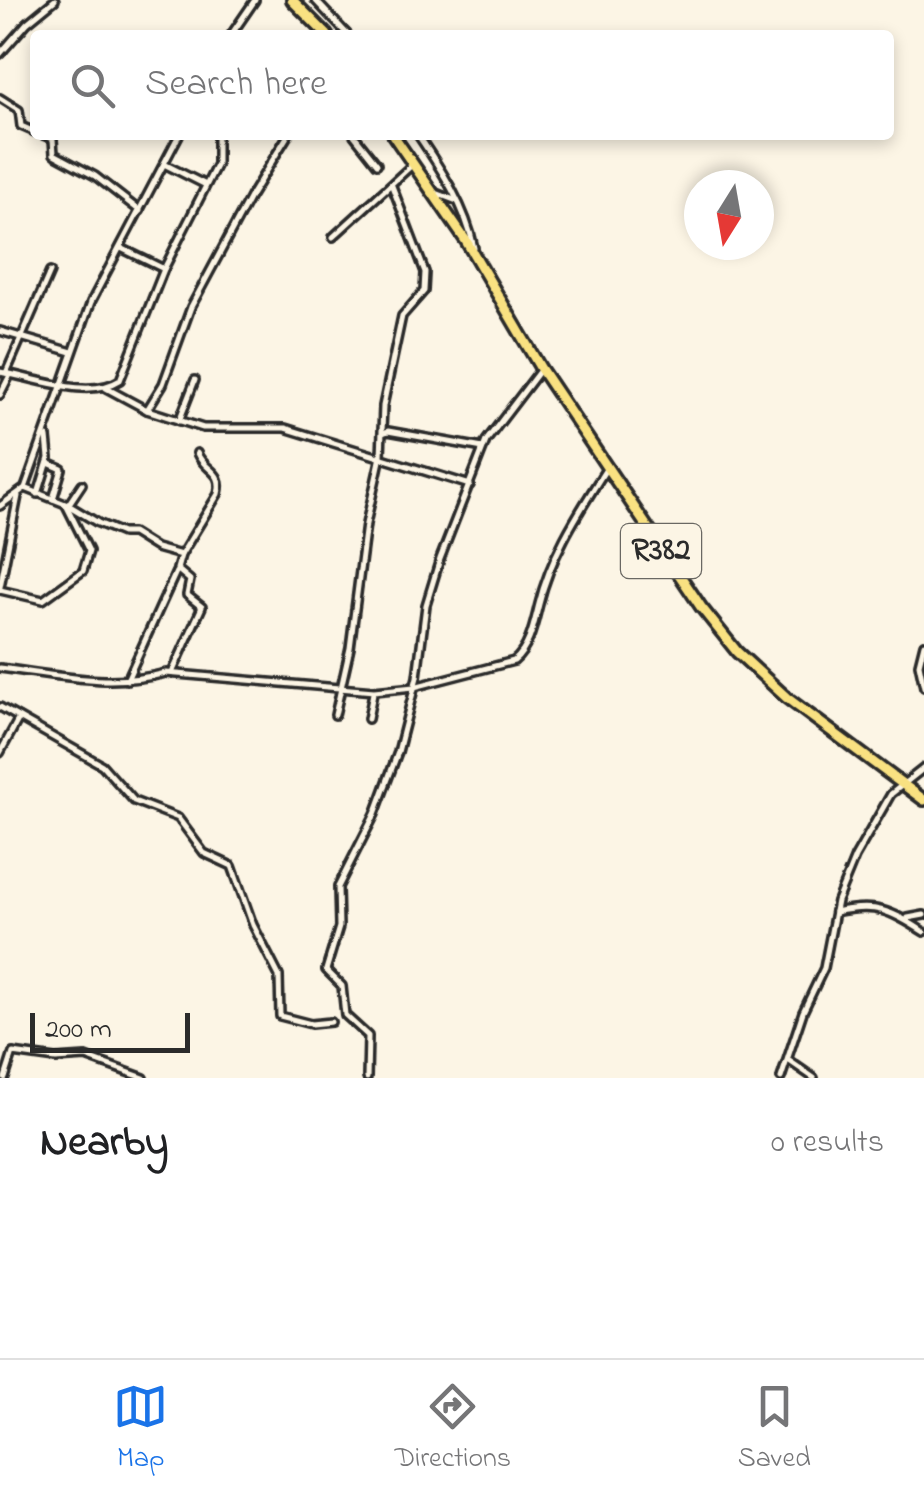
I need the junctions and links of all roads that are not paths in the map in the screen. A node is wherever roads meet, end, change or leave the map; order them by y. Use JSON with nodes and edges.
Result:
{"nodes":[{"id":1,"x":54,"y":0,"type":"edge"},
{"id":2,"x":255,"y":0,"type":"edge"},
{"id":3,"x":292,"y":0,"type":"edge"},
{"id":4,"x":315,"y":0,"type":"edge"},
{"id":5,"x":234,"y":30,"type":"edge"},
{"id":6,"x":321,"y":30,"type":"edge"},
{"id":7,"x":343,"y":30,"type":"edge"},
{"id":8,"x":0,"y":54,"type":"edge"},
{"id":9,"x":0,"y":98,"type":"edge"},
{"id":10,"x":30,"y":130,"type":"edge"},
{"id":11,"x":52,"y":140,"type":"edge"},
{"id":12,"x":176,"y":140,"type":"edge"},
{"id":13,"x":217,"y":140,"type":"edge"},
{"id":14,"x":285,"y":140,"type":"edge"},
{"id":15,"x":358,"y":140,"type":"edge"},
{"id":16,"x":395,"y":140,"type":"edge"},
{"id":17,"x":421,"y":140,"type":"edge"},
{"id":18,"x":164,"y":164,"type":"junction"},
{"id":19,"x":376,"y":164,"type":"dead end"},
{"id":20,"x":412,"y":166,"type":"junction"},
{"id":21,"x":204,"y":184,"type":"junction"},
{"id":22,"x":392,"y":186,"type":"junction"},
{"id":23,"x":426,"y":186,"type":"junction"},
{"id":24,"x":457,"y":202,"type":"junction"},
{"id":25,"x":140,"y":210,"type":"junction"},
{"id":26,"x":333,"y":237,"type":"dead end"},
{"id":27,"x":121,"y":248,"type":"junction"},
{"id":28,"x":476,"y":258,"type":"junction"},
{"id":29,"x":164,"y":269,"type":"junction"},
{"id":30,"x":50,"y":272,"type":"dead end"},
{"id":31,"x":0,"y":330,"type":"edge"},
{"id":32,"x":22,"y":336,"type":"junction"},
{"id":33,"x":72,"y":352,"type":"junction"},
{"id":34,"x":541,"y":369,"type":"junction"},
{"id":35,"x":5,"y":373,"type":"edge"},
{"id":36,"x":194,"y":380,"type":"dead end"},
{"id":37,"x":64,"y":384,"type":"junction"},
{"id":38,"x":101,"y":386,"type":"junction"},
{"id":39,"x":0,"y":395,"type":"edge"},
{"id":40,"x":147,"y":410,"type":"junction"},
{"id":41,"x":179,"y":421,"type":"junction"},
{"id":42,"x":46,"y":434,"type":"junction"},
{"id":43,"x":382,"y":434,"type":"junction"},
{"id":44,"x":483,"y":448,"type":"junction"},
{"id":45,"x":197,"y":453,"type":"dead end"},
{"id":46,"x":381,"y":456,"type":"junction"},
{"id":47,"x":48,"y":463,"type":"junction"},
{"id":48,"x":607,"y":468,"type":"junction"},
{"id":49,"x":82,"y":484,"type":"dead end"},
{"id":50,"x":470,"y":485,"type":"junction"},
{"id":51,"x":25,"y":488,"type":"junction"},
{"id":52,"x":37,"y":495,"type":"junction"},
{"id":53,"x":18,"y":496,"type":"junction"},
{"id":54,"x":53,"y":500,"type":"junction"},
{"id":55,"x":66,"y":504,"type":"junction"},
{"id":56,"x":1,"y":505,"type":"edge"},
{"id":57,"x":181,"y":556,"type":"junction"},
{"id":58,"x":176,"y":572,"type":"junction"},
{"id":59,"x":0,"y":589,"type":"edge"},
{"id":60,"x":924,"y":644,"type":"edge"},
{"id":61,"x":0,"y":668,"type":"edge"},
{"id":62,"x":172,"y":673,"type":"junction"},
{"id":63,"x":127,"y":680,"type":"junction"},
{"id":64,"x":924,"y":687,"type":"edge"},
{"id":65,"x":343,"y":688,"type":"junction"},
{"id":66,"x":414,"y":688,"type":"junction"},
{"id":67,"x":374,"y":692,"type":"junction"},
{"id":68,"x":0,"y":707,"type":"edge"},
{"id":69,"x":336,"y":715,"type":"dead end"},
{"id":70,"x":19,"y":718,"type":"junction"},
{"id":71,"x":368,"y":719,"type":"dead end"},
{"id":72,"x":0,"y":753,"type":"edge"},
{"id":73,"x":924,"y":768,"type":"edge"},
{"id":74,"x":902,"y":784,"type":"junction"},
{"id":75,"x":924,"y":800,"type":"edge"},
{"id":76,"x":835,"y":912,"type":"junction"},
{"id":77,"x":924,"y":915,"type":"edge"},
{"id":78,"x":907,"y":918,"type":"junction"},
{"id":79,"x":924,"y":932,"type":"edge"},
{"id":80,"x":331,"y":1022,"type":"dead end"},
{"id":81,"x":788,"y":1060,"type":"junction"},
{"id":82,"x":4,"y":1078,"type":"edge"},
{"id":83,"x":144,"y":1078,"type":"edge"},
{"id":84,"x":367,"y":1078,"type":"edge"},
{"id":85,"x":782,"y":1078,"type":"edge"},
{"id":86,"x":814,"y":1078,"type":"edge"}],
"edges":[{"from":1,"to":8,"type":"street"},
{"from":2,"to":5,"type":"street"},
{"from":3,"to":6,"type":"main road"},
{"from":4,"to":7,"type":"street"},
{"from":9,"to":10,"type":"street"},
{"from":11,"to":25,"type":"street"},
{"from":12,"to":18,"type":"street"},
{"from":13,"to":21,"type":"street"},
{"from":14,"to":40,"type":"street"},
{"from":15,"to":19,"type":"street"},
{"from":16,"to":20,"type":"main road","number":"R382"},
{"from":17,"to":24,"type":"street"},
{"from":18,"to":21,"type":"street"},
{"from":18,"to":25,"type":"street"},
{"from":20,"to":22,"type":"street"},
{"from":20,"to":23,"type":"main road","number":"R382"},
{"from":21,"to":29,"type":"street"},
{"from":22,"to":26,"type":"street"},
{"from":22,"to":43,"type":"street"},
{"from":23,"to":24,"type":"street"},
{"from":23,"to":28,"type":"main road","number":"R382"},
{"from":24,"to":28,"type":"street"},
{"from":25,"to":27,"type":"street"},
{"from":27,"to":29,"type":"street"},
{"from":27,"to":33,"type":"street"},
{"from":28,"to":34,"type":"main road","number":"R382"},
{"from":29,"to":38,"type":"street"},
{"from":30,"to":32,"type":"street"},
{"from":31,"to":32,"type":"street"},
{"from":32,"to":33,"type":"street"},
{"from":32,"to":35,"type":"street"},
{"from":33,"to":37,"type":"street"},
{"from":34,"to":44,"type":"street"},
{"from":34,"to":48,"type":"main road","number":"R382"},
{"from":35,"to":37,"type":"street"},
{"from":35,"to":39,"type":"street"},
{"from":36,"to":41,"type":"street"},
{"from":37,"to":38,"type":"street"},
{"from":37,"to":42,"type":"street"},
{"from":38,"to":40,"type":"street"},
{"from":40,"to":41,"type":"street"},
{"from":41,"to":46,"type":"street"},
{"from":42,"to":47,"type":"street"},
{"from":42,"to":51,"type":"street"},
{"from":43,"to":44,"type":"street"},
{"from":43,"to":46,"type":"street"},
{"from":44,"to":50,"type":"street"},
{"from":45,"to":57,"type":"street"},
{"from":46,"to":50,"type":"street"},
{"from":46,"to":65,"type":"street"},
{"from":47,"to":52,"type":"street"},
{"from":47,"to":54,"type":"street"},
{"from":48,"to":66,"type":"street"},
{"from":48,"to":74,"type":"main road","number":"R382"},
{"from":49,"to":55,"type":"street"},
{"from":50,"to":66,"type":"street"},
{"from":51,"to":52,"type":"street"},
{"from":51,"to":53,"type":"street"},
{"from":52,"to":54,"type":"street"},
{"from":53,"to":56,"type":"street"},
{"from":53,"to":59,"type":"street"},
{"from":54,"to":55,"type":"street"},
{"from":55,"to":57,"type":"street"},
{"from":55,"to":59,"type":"street"},
{"from":57,"to":58,"type":"street"},
{"from":58,"to":62,"type":"street"},
{"from":58,"to":63,"type":"street"},
{"from":60,"to":64,"type":"street"},
{"from":61,"to":63,"type":"street"},
{"from":62,"to":63,"type":"street"},
{"from":62,"to":65,"type":"street"},
{"from":65,"to":67,"type":"street"},
{"from":65,"to":69,"type":"street"},
{"from":66,"to":67,"type":"street"},
{"from":66,"to":84,"type":"street"},
{"from":67,"to":71,"type":"street"},
{"from":68,"to":70,"type":"street"},
{"from":70,"to":72,"type":"street"},
{"from":70,"to":80,"type":"street"},
{"from":73,"to":74,"type":"street"},
{"from":74,"to":75,"type":"main road","number":"R382"},
{"from":74,"to":76,"type":"street"},
{"from":76,"to":78,"type":"street"},
{"from":76,"to":81,"type":"street"},
{"from":77,"to":78,"type":"street"},
{"from":78,"to":79,"type":"street"},
{"from":81,"to":85,"type":"street"},
{"from":81,"to":86,"type":"street"},
{"from":82,"to":83,"type":"street"}]}
